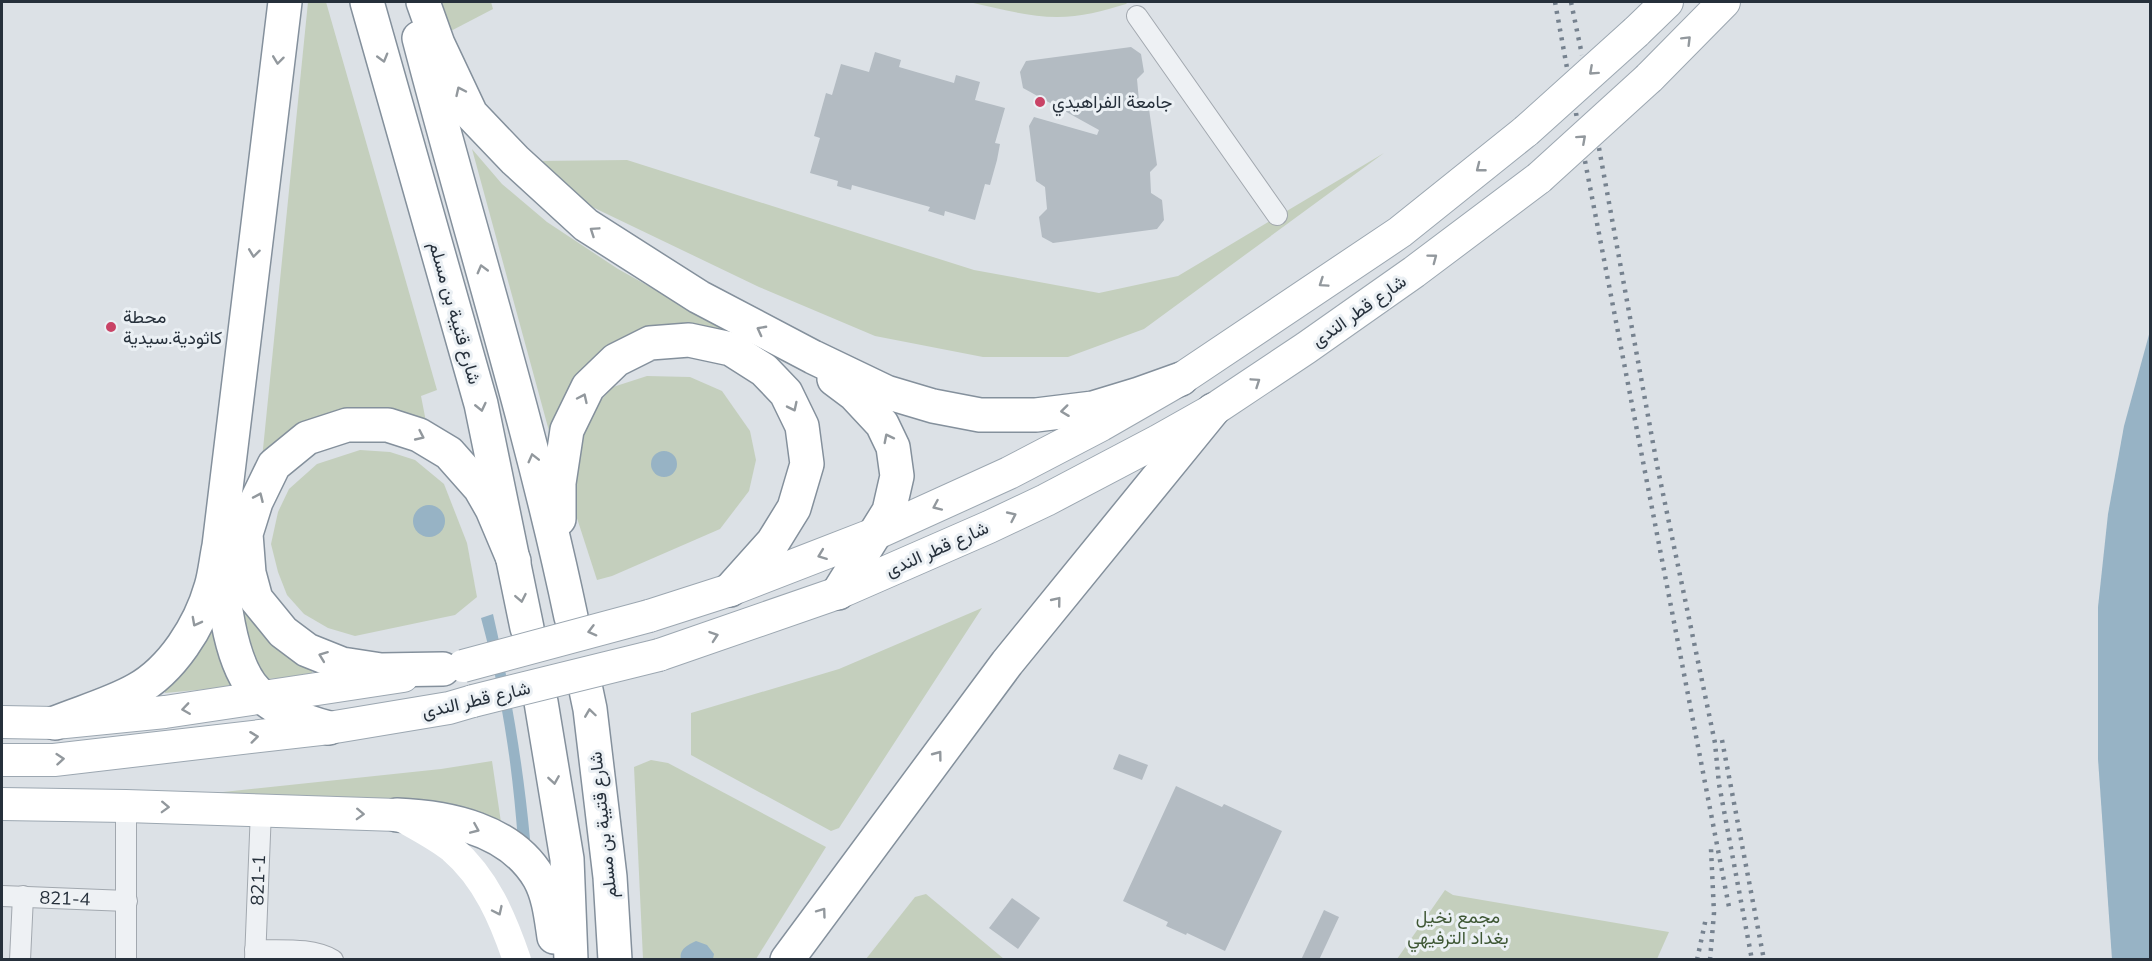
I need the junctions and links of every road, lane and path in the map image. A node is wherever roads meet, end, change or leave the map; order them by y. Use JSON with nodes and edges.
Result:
{"nodes":[{"id":1,"x":285,"y":2,"type":"edge"},
{"id":2,"x":367,"y":2,"type":"edge"},
{"id":3,"x":410,"y":2,"type":"edge"},
{"id":4,"x":423,"y":2,"type":"edge"},
{"id":5,"x":1666,"y":2,"type":"edge"},
{"id":6,"x":1724,"y":2,"type":"edge"},
{"id":7,"x":1137,"y":16,"type":"dead end"},
{"id":8,"x":1277,"y":214,"type":"dead end"},
{"id":9,"x":796,"y":348,"type":"junction"},
{"id":10,"x":1181,"y":379,"type":"junction"},
{"id":11,"x":1213,"y":410,"type":"junction"},
{"id":12,"x":877,"y":533,"type":"junction"},
{"id":13,"x":219,"y":546,"type":"junction"},
{"id":14,"x":558,"y":557,"type":"junction"},
{"id":15,"x":514,"y":561,"type":"junction"},
{"id":16,"x":730,"y":590,"type":"junction"},
{"id":17,"x":838,"y":593,"type":"junction"},
{"id":18,"x":571,"y":617,"type":"tunnel mouth"},
{"id":19,"x":527,"y":628,"type":"dead end"},
{"id":20,"x":453,"y":667,"type":"junction"},
{"id":21,"x":586,"y":690,"type":"tunnel mouth"},
{"id":22,"x":265,"y":698,"type":"junction"},
{"id":23,"x":542,"y":702,"type":"dead end"},
{"id":24,"x":2,"y":722,"type":"edge"},
{"id":25,"x":55,"y":723,"type":"junction"},
{"id":26,"x":329,"y":728,"type":"junction"},
{"id":27,"x":2,"y":760,"type":"edge"},
{"id":28,"x":2,"y":804,"type":"edge"},
{"id":29,"x":126,"y":806,"type":"junction"},
{"id":30,"x":261,"y":810,"type":"junction"},
{"id":31,"x":397,"y":815,"type":"junction"},
{"id":32,"x":2,"y":896,"type":"edge"},
{"id":33,"x":23,"y":897,"type":"junction"},
{"id":34,"x":127,"y":901,"type":"junction"},
{"id":35,"x":255,"y":955,"type":"edge"},
{"id":36,"x":20,"y":960,"type":"edge"},
{"id":37,"x":126,"y":960,"type":"edge"},
{"id":38,"x":333,"y":960,"type":"edge"},
{"id":39,"x":517,"y":960,"type":"edge"},
{"id":40,"x":558,"y":960,"type":"edge"},
{"id":41,"x":571,"y":960,"type":"edge"},
{"id":42,"x":615,"y":960,"type":"edge"},
{"id":43,"x":787,"y":960,"type":"edge"}],
"edges":[{"from":1,"to":13,"type":"highway","one_way":true},
{"from":2,"to":15,"type":"highway","name":"شارع قتيبة بن مسلم","one_way":true},
{"from":14,"to":3,"type":"highway","name":"شارع قتيبة بن مسلم","one_way":true},
{"from":9,"to":4,"type":"highway","one_way":true},
{"from":5,"to":10,"type":"main road","name":"شارع قطر الندى","one_way":true,"bridge":true},
{"from":11,"to":6,"type":"main road","name":"شارع قطر الندى","one_way":true,"bridge":true},
{"from":7,"to":8,"type":"street"},
{"from":10,"to":9,"type":"highway","one_way":true},
{"from":12,"to":9,"type":"highway","one_way":true},
{"from":10,"to":12,"type":"main road","name":"شارع قطر الندى","one_way":true},
{"from":17,"to":11,"type":"main road","name":"شارع قطر الندى","one_way":true},
{"from":43,"to":11,"type":"highway","one_way":true},
{"from":12,"to":16,"type":"main road","name":"شارع قطر الندى","one_way":true},
{"from":12,"to":17,"type":"highway"},
{"from":13,"to":22,"type":"highway"},
{"from":13,"to":25,"type":"highway","one_way":true},
{"from":14,"to":16,"type":"highway","one_way":true},
{"from":14,"to":18,"type":"highway","name":"شارع قتيبة بن مسلم"},
{"from":15,"to":19,"type":"highway","name":"شارع قتيبة بن مسلم","one_way":true},
{"from":20,"to":15,"type":"highway","one_way":true},
{"from":16,"to":20,"type":"main road","name":"شارع قطر الندى","one_way":true,"bridge":true},
{"from":26,"to":17,"type":"main road","name":"شارع قطر الندى","one_way":true,"bridge":true},
{"from":20,"to":22,"type":"main road","name":"شارع قطر الندى"},
{"from":42,"to":21,"type":"highway","name":"شارع قتيبة بن مسلم","one_way":true},
{"from":22,"to":25,"type":"main road","name":"شارع قطر الندى","one_way":true},
{"from":22,"to":26,"type":"highway"},
{"from":23,"to":41,"type":"highway","one_way":true},
{"from":24,"to":25,"type":"main road","name":"شارع قطر الندى"},
{"from":27,"to":26,"type":"main road","name":"شارع قطر الندى","one_way":true},
{"from":28,"to":29,"type":"main road"},
{"from":29,"to":30,"type":"main road","one_way":true},
{"from":29,"to":34,"type":"street"},
{"from":30,"to":31,"type":"main road","one_way":true},
{"from":30,"to":35,"type":"street","name":"821-1"},
{"from":31,"to":39,"type":"street","one_way":true},
{"from":31,"to":40,"type":"highway","one_way":true},
{"from":32,"to":33,"type":"street","name":"821-4"},
{"from":33,"to":34,"type":"street","name":"821-4"},
{"from":33,"to":36,"type":"street"},
{"from":34,"to":37,"type":"street"},
{"from":35,"to":38,"type":"street","name":"821-1"}]}
